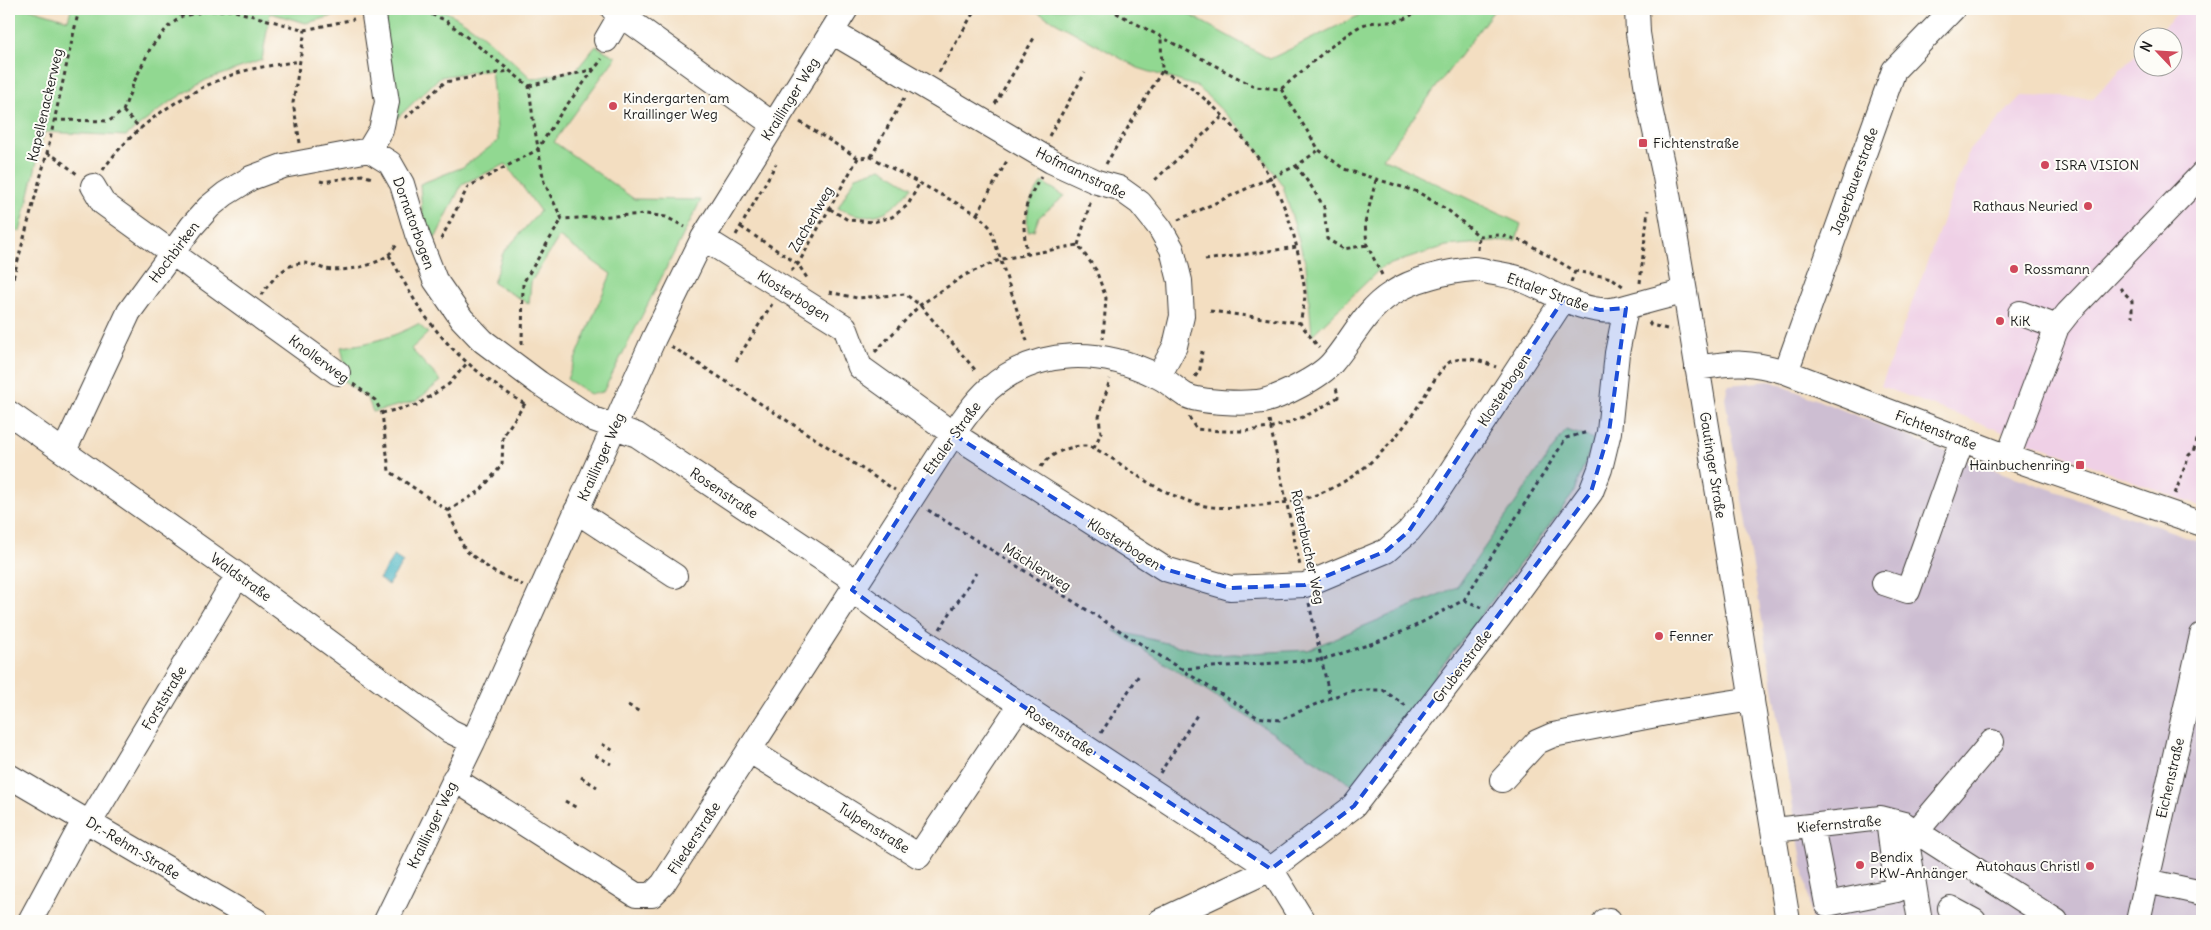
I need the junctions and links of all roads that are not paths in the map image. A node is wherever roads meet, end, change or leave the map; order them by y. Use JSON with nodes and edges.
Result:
{"nodes":[{"id":1,"x":846,"y":9,"type":"edge"},
{"id":2,"x":1637,"y":9,"type":"edge"},
{"id":3,"x":1953,"y":9,"type":"edge"},
{"id":4,"x":619,"y":10,"type":"edge"},
{"id":5,"x":373,"y":12,"type":"edge"},
{"id":6,"x":832,"y":32,"type":"junction"},
{"id":7,"x":605,"y":48,"type":"road end"},
{"id":8,"x":774,"y":125,"type":"junction"},
{"id":9,"x":374,"y":140,"type":"junction"},
{"id":10,"x":2202,"y":174,"type":"edge"},
{"id":11,"x":93,"y":186,"type":"road end"},
{"id":12,"x":703,"y":238,"type":"junction"},
{"id":13,"x":173,"y":252,"type":"junction"},
{"id":14,"x":1685,"y":292,"type":"junction"},
{"id":15,"x":1563,"y":300,"type":"junction"},
{"id":16,"x":1632,"y":302,"type":"junction"},
{"id":17,"x":2020,"y":313,"type":"dead end"},
{"id":18,"x":2057,"y":327,"type":"junction"},
{"id":19,"x":1697,"y":368,"type":"junction"},
{"id":20,"x":1786,"y":372,"type":"junction"},
{"id":21,"x":338,"y":373,"type":"road end"},
{"id":22,"x":1159,"y":376,"type":"junction"},
{"id":23,"x":9,"y":413,"type":"edge"},
{"id":24,"x":614,"y":427,"type":"junction"},
{"id":25,"x":952,"y":434,"type":"junction"},
{"id":26,"x":1962,"y":440,"type":"junction"},
{"id":27,"x":64,"y":451,"type":"junction"},
{"id":28,"x":2008,"y":457,"type":"junction"},
{"id":29,"x":576,"y":511,"type":"junction"},
{"id":30,"x":2202,"y":524,"type":"edge"},
{"id":31,"x":238,"y":575,"type":"junction"},
{"id":32,"x":676,"y":576,"type":"dead end"},
{"id":33,"x":1884,"y":583,"type":"dead end"},
{"id":34,"x":854,"y":586,"type":"junction"},
{"id":35,"x":2202,"y":635,"type":"edge"},
{"id":36,"x":1752,"y":698,"type":"junction"},
{"id":37,"x":1020,"y":705,"type":"junction"},
{"id":38,"x":473,"y":742,"type":"junction"},
{"id":39,"x":1992,"y":742,"type":"dead end"},
{"id":40,"x":750,"y":751,"type":"junction"},
{"id":41,"x":9,"y":776,"type":"edge"},
{"id":42,"x":454,"y":779,"type":"junction"},
{"id":43,"x":1502,"y":780,"type":"dead end"},
{"id":44,"x":88,"y":821,"type":"junction"},
{"id":45,"x":1903,"y":825,"type":"junction"},
{"id":46,"x":1812,"y":826,"type":"junction"},
{"id":47,"x":1774,"y":830,"type":"junction"},
{"id":48,"x":1271,"y":869,"type":"junction"},
{"id":49,"x":2147,"y":881,"type":"junction"},
{"id":50,"x":2202,"y":893,"type":"edge"},
{"id":51,"x":1950,"y":908,"type":"dead end"},
{"id":52,"x":30,"y":921,"type":"edge"},
{"id":53,"x":257,"y":921,"type":"edge"},
{"id":54,"x":386,"y":921,"type":"edge"},
{"id":55,"x":1160,"y":921,"type":"edge"},
{"id":56,"x":1303,"y":921,"type":"edge"},
{"id":57,"x":1788,"y":921,"type":"edge"},
{"id":58,"x":1920,"y":921,"type":"edge"},
{"id":59,"x":1974,"y":921,"type":"edge"},
{"id":60,"x":2056,"y":921,"type":"edge"},
{"id":61,"x":2138,"y":921,"type":"edge"}],
"edges":[{"from":1,"to":6,"type":"street","name":"Kraillinger Weg"},
{"from":2,"to":14,"type":"street","name":"Gautinger Straße"},
{"from":3,"to":20,"type":"street","name":"Jagerbauerstraße"},
{"from":4,"to":7,"type":"street"},
{"from":4,"to":8,"type":"street"},
{"from":5,"to":9,"type":"street"},
{"from":6,"to":8,"type":"street","name":"Kraillinger Weg"},
{"from":6,"to":22,"type":"street","name":"Hofmannstraße"},
{"from":8,"to":12,"type":"street","name":"Kraillinger Weg"},
{"from":9,"to":13,"type":"street","name":"Hochbirken"},
{"from":9,"to":24,"type":"street","name":"Dornatorbogen"},
{"from":10,"to":18,"type":"street"},
{"from":11,"to":13,"type":"street","name":"Knollerweg"},
{"from":12,"to":24,"type":"street","name":"Kraillinger Weg"},
{"from":12,"to":25,"type":"street","name":"Klosterbogen"},
{"from":13,"to":21,"type":"street","name":"Knollerweg"},
{"from":13,"to":27,"type":"street","name":"Hochbirken"},
{"from":14,"to":16,"type":"street","name":"Ettaler Straße"},
{"from":14,"to":19,"type":"street","name":"Gautinger Straße"},
{"from":15,"to":16,"type":"street","name":"Ettaler Straße"},
{"from":15,"to":22,"type":"street","name":"Ettaler Straße"},
{"from":15,"to":25,"type":"street","name":"Klosterbogen"},
{"from":16,"to":48,"type":"street","name":"Grubenstraße"},
{"from":17,"to":18,"type":"street"},
{"from":18,"to":28,"type":"street"},
{"from":19,"to":20,"type":"street","name":"Fichtenstraße"},
{"from":19,"to":36,"type":"street","name":"Gautinger Straße"},
{"from":20,"to":26,"type":"street","name":"Fichtenstraße"},
{"from":22,"to":25,"type":"street","name":"Ettaler Straße"},
{"from":23,"to":27,"type":"street","name":"Waldstraße"},
{"from":24,"to":29,"type":"street","name":"Kraillinger Weg"},
{"from":24,"to":34,"type":"street","name":"Rosenstraße"},
{"from":25,"to":34,"type":"street","name":"Ettaler Straße"},
{"from":26,"to":28,"type":"street","name":"Fichtenstraße"},
{"from":26,"to":33,"type":"street"},
{"from":27,"to":31,"type":"street","name":"Waldstraße"},
{"from":28,"to":30,"type":"street","name":"Fichtenstraße"},
{"from":29,"to":32,"type":"street"},
{"from":29,"to":38,"type":"street","name":"Kraillinger Weg"},
{"from":31,"to":38,"type":"street","name":"Waldstraße"},
{"from":31,"to":44,"type":"street","name":"Forststraße"},
{"from":34,"to":37,"type":"street","name":"Rosenstraße"},
{"from":34,"to":40,"type":"street","name":"Fliederstraße"},
{"from":35,"to":49,"type":"street","name":"Eichenstraße"},
{"from":36,"to":43,"type":"street"},
{"from":36,"to":47,"type":"street","name":"Gautinger Straße"},
{"from":37,"to":40,"type":"street","name":"Tulpenstraße"},
{"from":37,"to":48,"type":"street","name":"Rosenstraße"},
{"from":38,"to":42,"type":"street","name":"Kraillinger Weg"},
{"from":39,"to":45,"type":"street"},
{"from":40,"to":42,"type":"street","name":"Fliederstraße"},
{"from":41,"to":44,"type":"street","name":"Dr.-Rehm-Straße"},
{"from":42,"to":54,"type":"street","name":"Kraillinger Weg"},
{"from":44,"to":52,"type":"street","name":"Forststraße"},
{"from":44,"to":53,"type":"street","name":"Dr.-Rehm-Straße"},
{"from":45,"to":46,"type":"street","name":"Kiefernstraße"},
{"from":45,"to":46,"type":"street"},
{"from":45,"to":58,"type":"street"},
{"from":45,"to":60,"type":"street"},
{"from":46,"to":47,"type":"street","name":"Kiefernstraße"},
{"from":47,"to":57,"type":"street","name":"Gautinger Straße"},
{"from":48,"to":55,"type":"street","name":"Grubenstraße"},
{"from":48,"to":56,"type":"street"},
{"from":49,"to":50,"type":"street"},
{"from":49,"to":61,"type":"street","name":"Eichenstraße"},
{"from":51,"to":59,"type":"street"}]}
